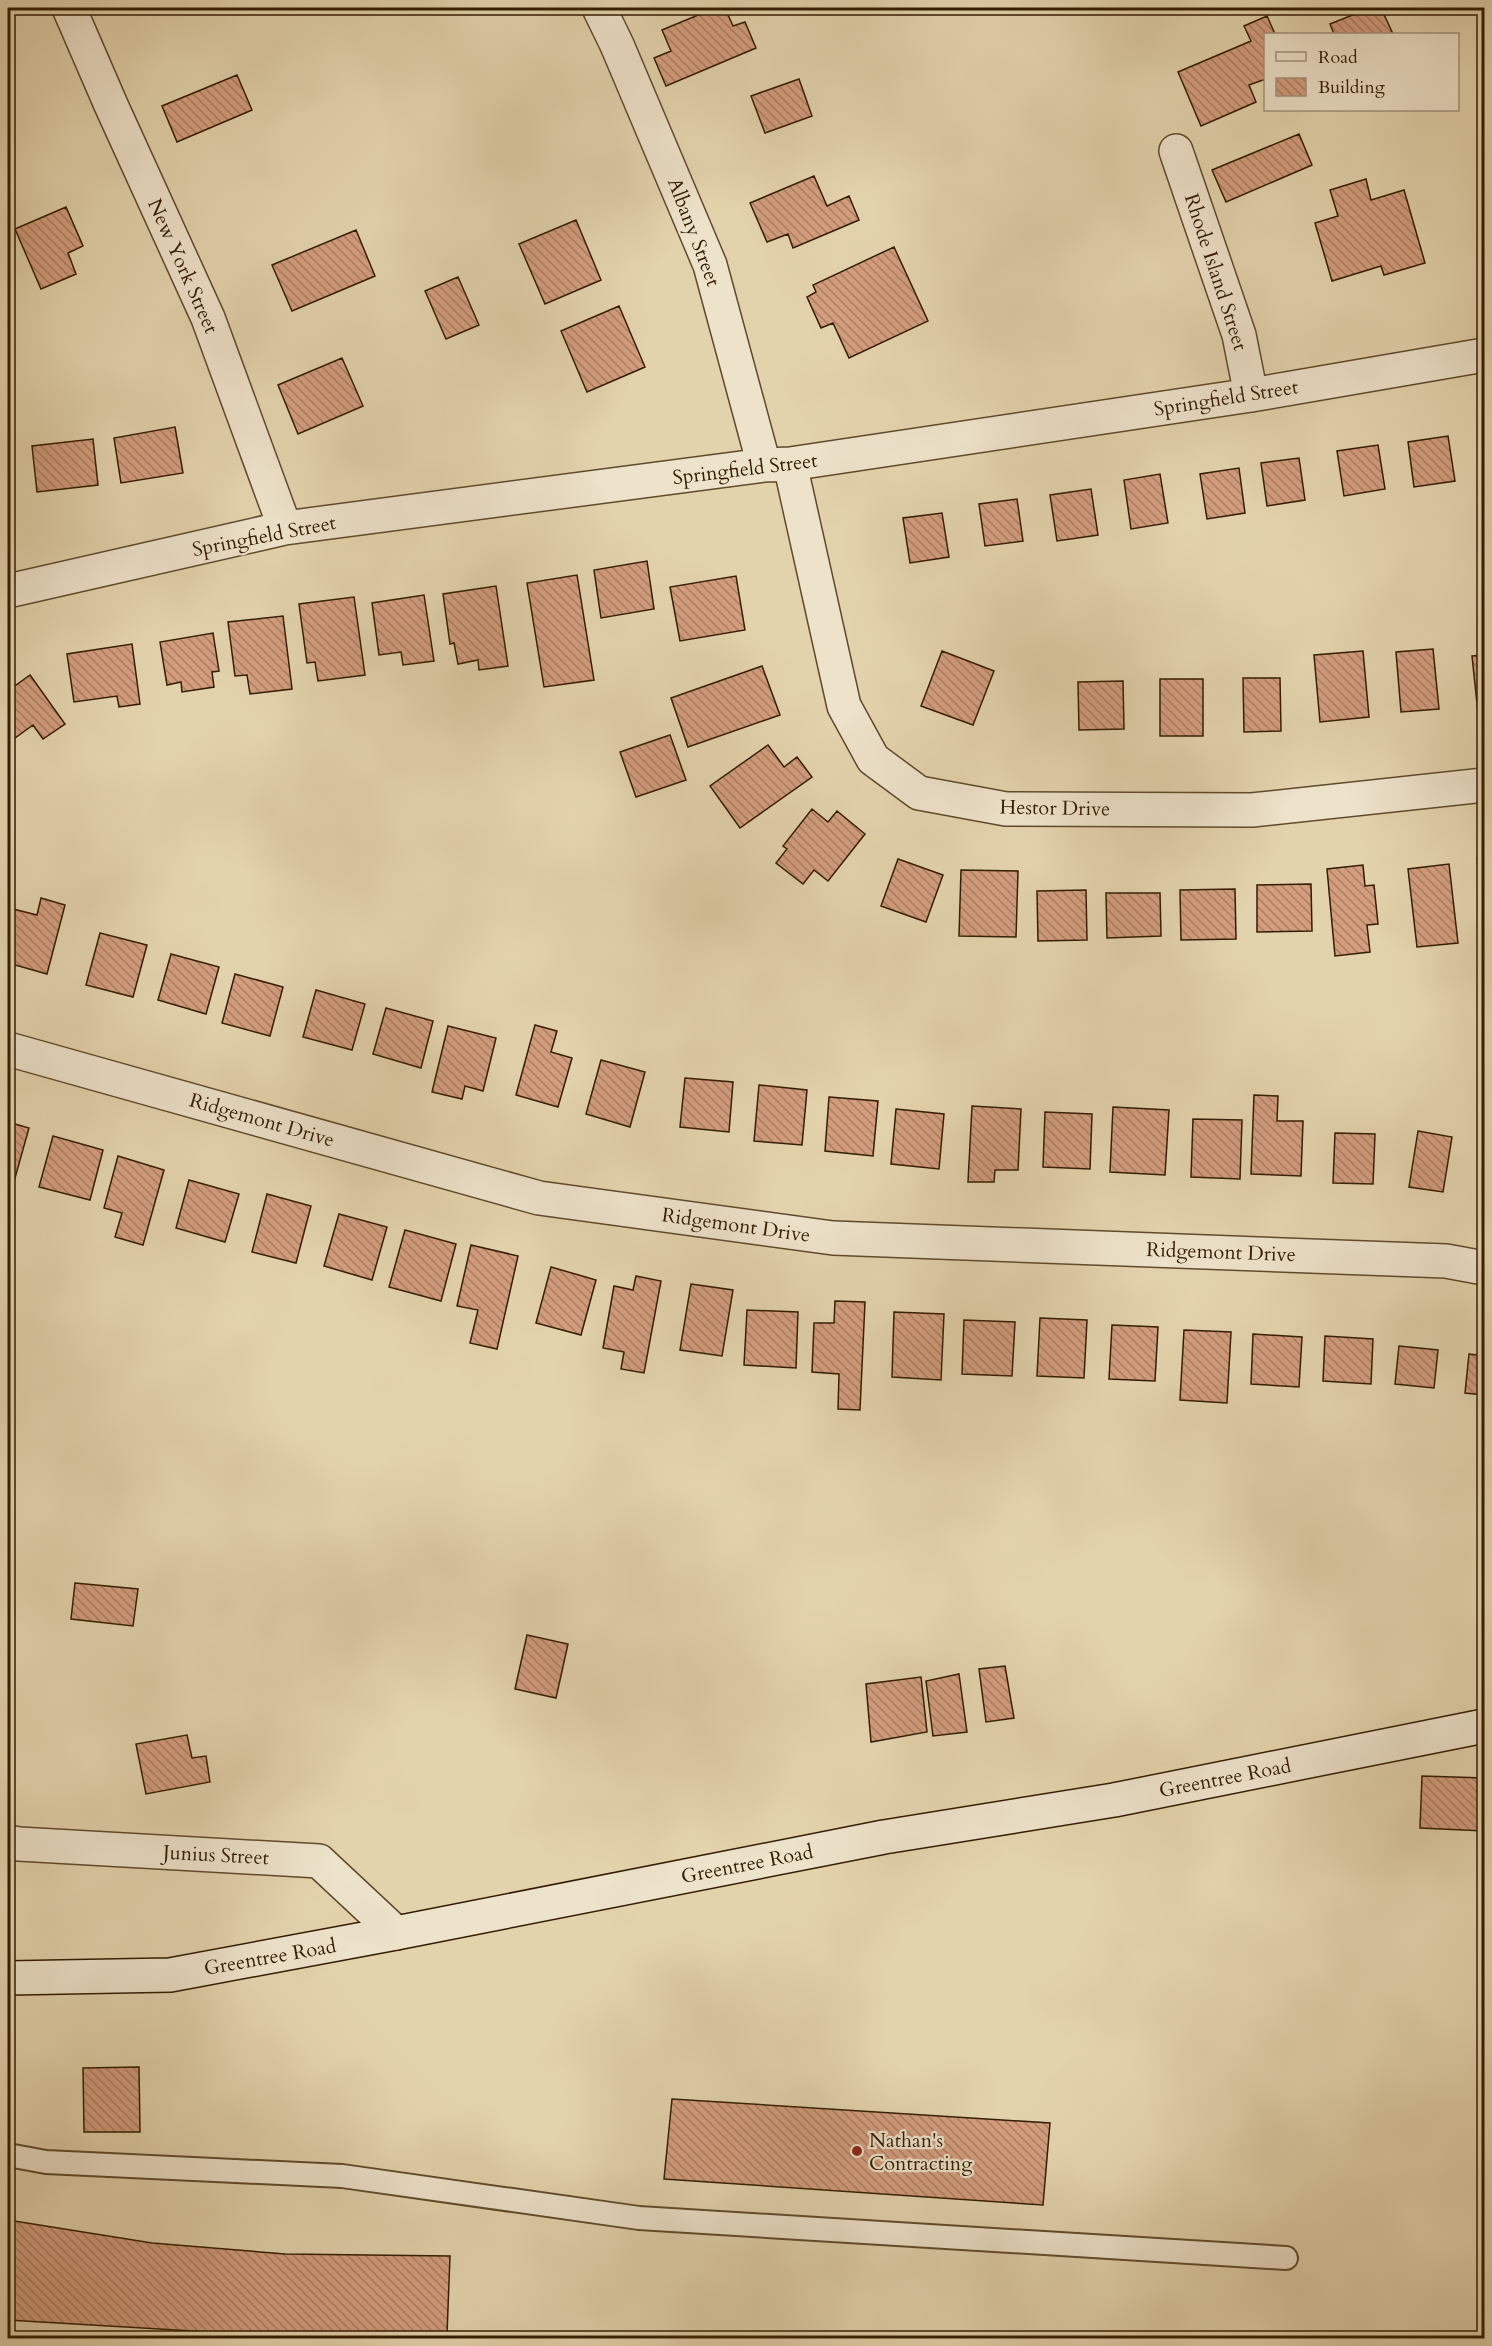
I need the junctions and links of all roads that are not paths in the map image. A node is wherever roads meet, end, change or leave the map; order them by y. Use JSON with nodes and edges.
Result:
{"nodes":[{"id":1,"x":69,"y":8,"type":"edge"},
{"id":2,"x":599,"y":8,"type":"edge"},
{"id":3,"x":1176,"y":151,"type":"dead end"},
{"id":4,"x":1485,"y":355,"type":"edge"},
{"id":5,"x":1251,"y":395,"type":"junction"},
{"id":6,"x":777,"y":464,"type":"junction"},
{"id":7,"x":285,"y":528,"type":"junction"},
{"id":8,"x":8,"y":591,"type":"edge"},
{"id":9,"x":1485,"y":785,"type":"edge"},
{"id":10,"x":8,"y":1049,"type":"edge"},
{"id":11,"x":1485,"y":1268,"type":"edge"},
{"id":12,"x":1485,"y":1726,"type":"edge"},
{"id":13,"x":8,"y":1842,"type":"edge"},
{"id":14,"x":396,"y":1933,"type":"junction"},
{"id":15,"x":8,"y":1978,"type":"edge"},
{"id":16,"x":8,"y":2155,"type":"edge"},
{"id":17,"x":1286,"y":2259,"type":"dead end"}],
"edges":[{"from":1,"to":7,"type":"street","name":"New York Street"},
{"from":2,"to":6,"type":"street","name":"Albany Street"},
{"from":3,"to":5,"type":"street","name":"Rhode Island Street"},
{"from":4,"to":5,"type":"street","name":"Springfield Street"},
{"from":5,"to":6,"type":"street","name":"Springfield Street"},
{"from":6,"to":7,"type":"street","name":"Springfield Street"},
{"from":6,"to":9,"type":"street","name":"Hestor Drive"},
{"from":7,"to":8,"type":"street","name":"Springfield Street"},
{"from":10,"to":11,"type":"street","name":"Ridgemont Drive"},
{"from":12,"to":14,"type":"street","name":"Greentree Road"},
{"from":13,"to":14,"type":"street","name":"Junius Street"},
{"from":14,"to":15,"type":"street","name":"Greentree Road"},
{"from":16,"to":17,"type":"lane"}]}
